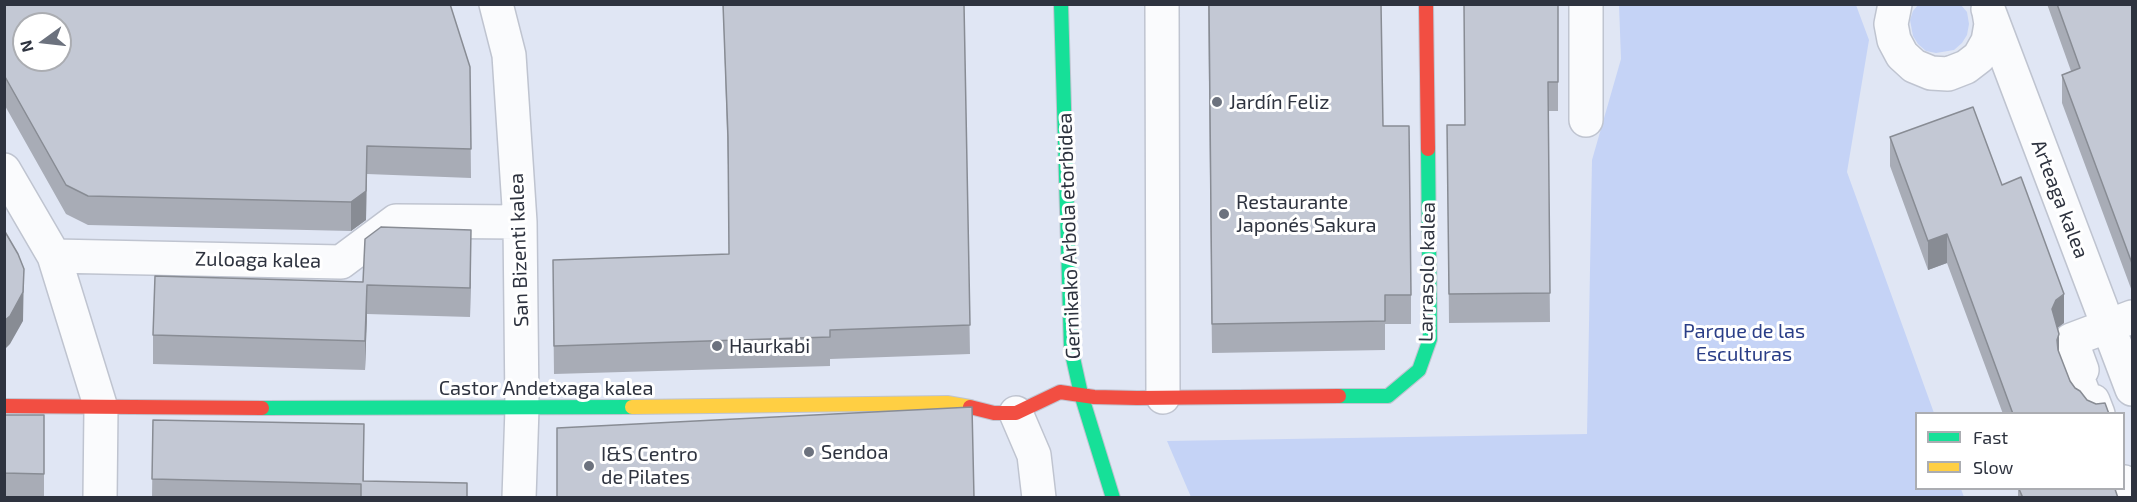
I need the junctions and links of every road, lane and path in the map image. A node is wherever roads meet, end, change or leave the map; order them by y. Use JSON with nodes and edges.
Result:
{"nodes":[{"id":1,"x":496,"y":4,"type":"edge"},
{"id":2,"x":1061,"y":4,"type":"edge"},
{"id":3,"x":1162,"y":4,"type":"edge"},
{"id":4,"x":1426,"y":4,"type":"edge"},
{"id":5,"x":1586,"y":4,"type":"edge"},
{"id":6,"x":1895,"y":4,"type":"edge"},
{"id":7,"x":1987,"y":7,"type":"edge"},
{"id":8,"x":1586,"y":120,"type":"dead end"},
{"id":9,"x":4,"y":170,"type":"edge"},
{"id":10,"x":520,"y":222,"type":"junction"},
{"id":11,"x":54,"y":256,"type":"junction"},
{"id":12,"x":2121,"y":322,"type":"edge"},
{"id":13,"x":2133,"y":389,"type":"edge"},
{"id":14,"x":1081,"y":394,"type":"junction"},
{"id":15,"x":1163,"y":397,"type":"junction"},
{"id":16,"x":4,"y":406,"type":"edge"},
{"id":17,"x":101,"y":408,"type":"junction"},
{"id":18,"x":522,"y":408,"type":"junction"},
{"id":19,"x":2097,"y":412,"type":"edge"},
{"id":20,"x":1016,"y":413,"type":"junction"},
{"id":21,"x":99,"y":498,"type":"edge"},
{"id":22,"x":519,"y":498,"type":"edge"},
{"id":23,"x":1039,"y":498,"type":"edge"},
{"id":24,"x":1113,"y":498,"type":"edge"}],
"edges":[{"from":1,"to":10,"type":"street","name":"San Bizenti kalea"},
{"from":2,"to":14,"type":"street","name":"Gernikako Arbola etorbidea"},
{"from":3,"to":15,"type":"street"},
{"from":4,"to":15,"type":"street","name":"Larrasolo kalea"},
{"from":5,"to":8,"type":"street"},
{"from":6,"to":7,"type":"street"},
{"from":7,"to":12,"type":"street","name":"Arteaga kalea"},
{"from":9,"to":11,"type":"street"},
{"from":10,"to":11,"type":"street","name":"Zuloaga kalea"},
{"from":10,"to":18,"type":"street","name":"San Bizenti kalea"},
{"from":11,"to":17,"type":"street"},
{"from":12,"to":13,"type":"street","name":"Arteaga kalea"},
{"from":12,"to":19,"type":"street"},
{"from":14,"to":15,"type":"street","name":"Larrasolo kalea"},
{"from":14,"to":20,"type":"street"},
{"from":14,"to":24,"type":"street","name":"Gernikako Arbola etorbidea"},
{"from":16,"to":17,"type":"street","name":"Castor Andetxaga kalea"},
{"from":17,"to":18,"type":"street","name":"Castor Andetxaga kalea"},
{"from":17,"to":21,"type":"street"},
{"from":18,"to":20,"type":"street","name":"Castor Andetxaga kalea"},
{"from":18,"to":22,"type":"street","name":"San Bizenti kalea"},
{"from":20,"to":23,"type":"street"}]}
